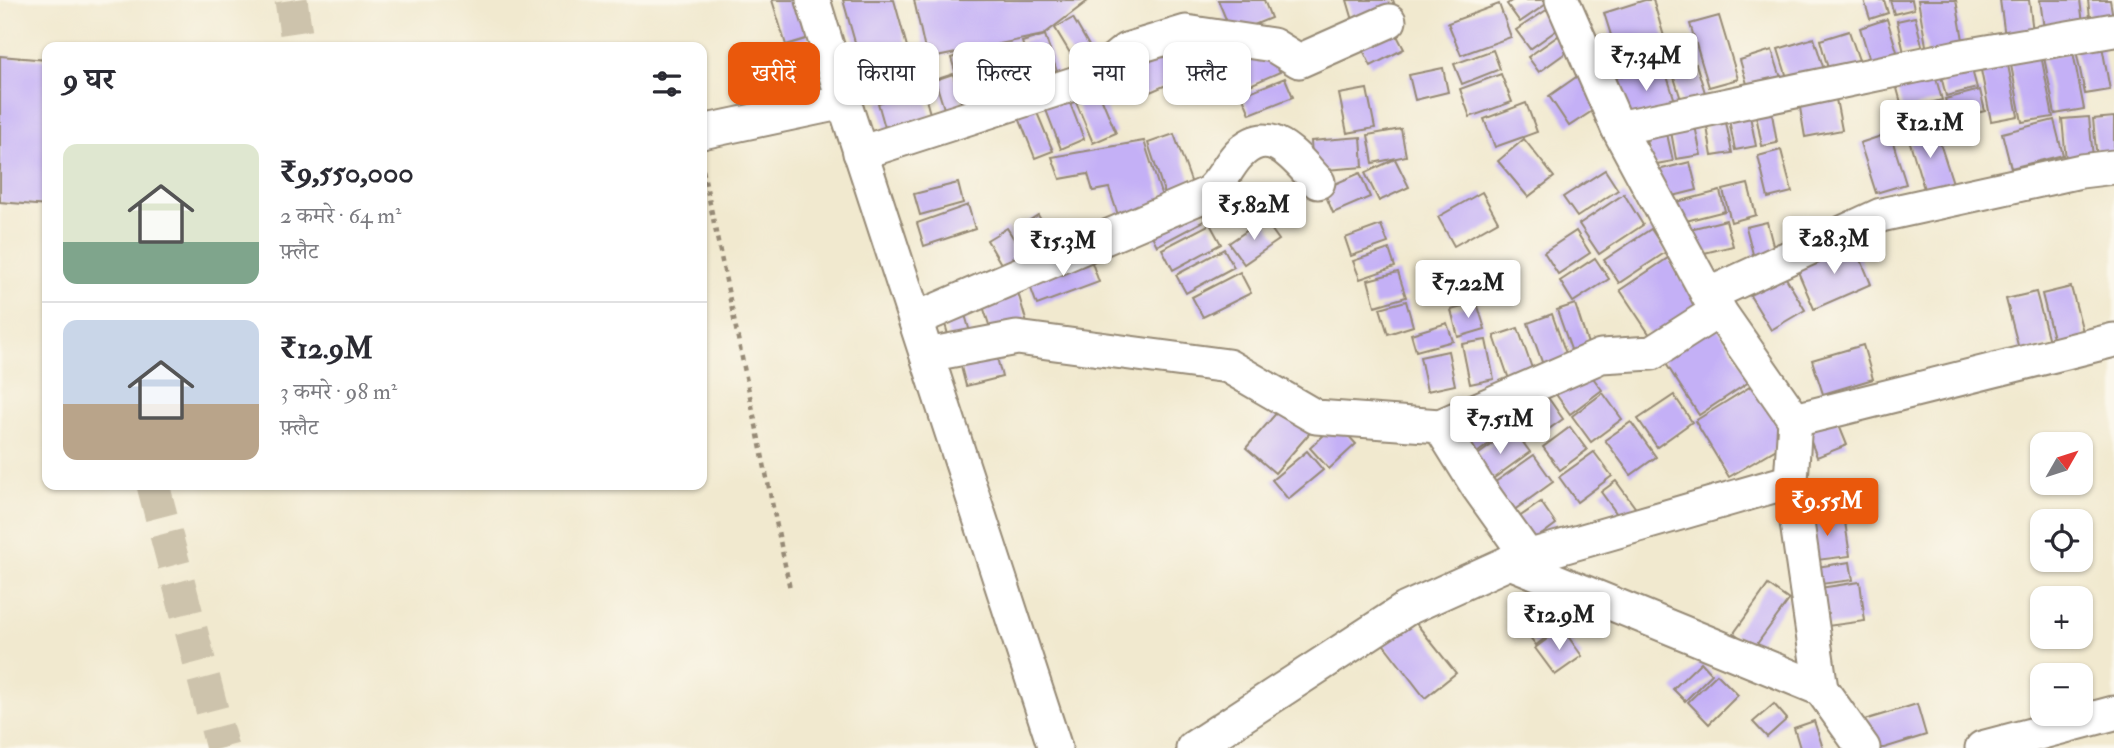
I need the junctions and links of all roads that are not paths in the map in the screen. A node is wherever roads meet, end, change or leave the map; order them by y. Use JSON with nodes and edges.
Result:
{"nodes":[{"id":1,"x":813,"y":0,"type":"edge"},
{"id":2,"x":1562,"y":0,"type":"edge"},
{"id":3,"x":1389,"y":21,"type":"dead end"},
{"id":4,"x":2114,"y":30,"type":"edge"},
{"id":5,"x":834,"y":69,"type":"edge"},
{"id":6,"x":834,"y":104,"type":"edge"},
{"id":7,"x":845,"y":105,"type":"edge"},
{"id":8,"x":1618,"y":128,"type":"junction"},
{"id":9,"x":707,"y":131,"type":"edge"},
{"id":10,"x":860,"y":153,"type":"junction"},
{"id":11,"x":2114,"y":167,"type":"edge"},
{"id":12,"x":1318,"y":182,"type":"dead end"},
{"id":13,"x":1714,"y":302,"type":"junction"},
{"id":14,"x":916,"y":319,"type":"junction"},
{"id":15,"x":2114,"y":340,"type":"edge"},
{"id":16,"x":926,"y":355,"type":"junction"},
{"id":17,"x":1795,"y":421,"type":"junction"},
{"id":18,"x":1440,"y":426,"type":"junction"},
{"id":19,"x":1791,"y":481,"type":"junction"},
{"id":20,"x":1519,"y":560,"type":"junction"},
{"id":21,"x":1821,"y":689,"type":"junction"},
{"id":22,"x":2114,"y":713,"type":"edge"},
{"id":23,"x":1055,"y":748,"type":"edge"},
{"id":24,"x":1194,"y":748,"type":"edge"},
{"id":25,"x":1863,"y":748,"type":"edge"},
{"id":26,"x":1982,"y":748,"type":"edge"}],
"edges":[{"from":1,"to":5,"type":"street"},
{"from":2,"to":8,"type":"street"},
{"from":3,"to":10,"type":"street"},
{"from":4,"to":8,"type":"street"},
{"from":6,"to":9,"type":"street"},
{"from":7,"to":10,"type":"street"},
{"from":8,"to":13,"type":"street"},
{"from":10,"to":14,"type":"street"},
{"from":11,"to":13,"type":"street"},
{"from":12,"to":14,"type":"street"},
{"from":13,"to":17,"type":"street"},
{"from":13,"to":18,"type":"street"},
{"from":14,"to":16,"type":"street"},
{"from":15,"to":17,"type":"street"},
{"from":16,"to":18,"type":"street"},
{"from":16,"to":23,"type":"street"},
{"from":17,"to":19,"type":"street"},
{"from":18,"to":20,"type":"street"},
{"from":19,"to":20,"type":"street"},
{"from":19,"to":21,"type":"street"},
{"from":20,"to":21,"type":"street"},
{"from":20,"to":24,"type":"street"},
{"from":21,"to":25,"type":"street"},
{"from":22,"to":26,"type":"street"}]}
